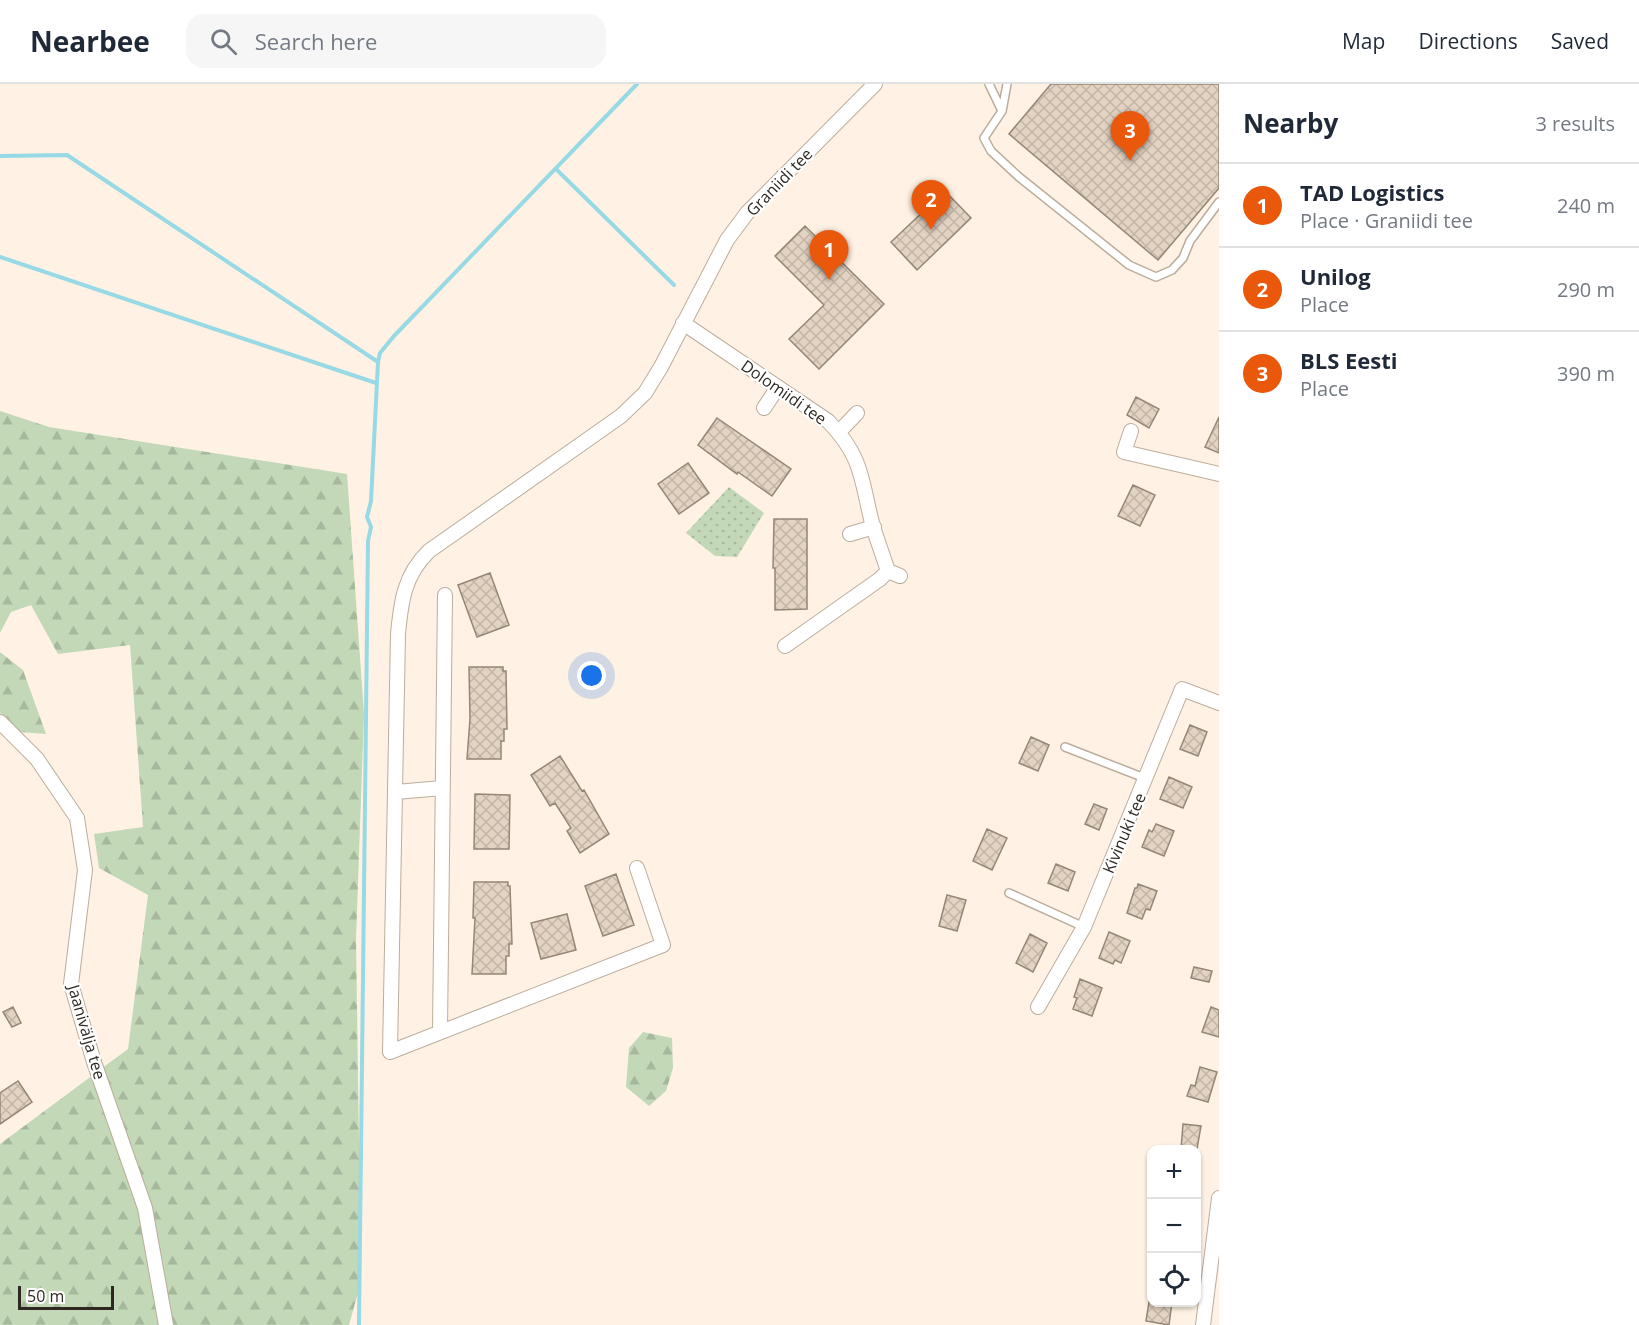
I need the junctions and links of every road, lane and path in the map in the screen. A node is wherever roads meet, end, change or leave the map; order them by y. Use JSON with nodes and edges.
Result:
{"nodes":[{"id":1,"x":875,"y":84,"type":"edge"},
{"id":2,"x":989,"y":84,"type":"edge"},
{"id":3,"x":1007,"y":84,"type":"edge"},
{"id":4,"x":1002,"y":111,"type":"junction"},
{"id":5,"x":1219,"y":202,"type":"edge"},
{"id":6,"x":683,"y":323,"type":"junction"},
{"id":7,"x":778,"y":387,"type":"junction"},
{"id":8,"x":764,"y":408,"type":"dead end"},
{"id":9,"x":857,"y":413,"type":"dead end"},
{"id":10,"x":1131,"y":431,"type":"dead end"},
{"id":11,"x":839,"y":432,"type":"junction"},
{"id":12,"x":1219,"y":474,"type":"edge"},
{"id":13,"x":874,"y":527,"type":"junction"},
{"id":14,"x":850,"y":534,"type":"dead end"},
{"id":15,"x":445,"y":595,"type":"dead end"},
{"id":16,"x":785,"y":646,"type":"dead end"},
{"id":17,"x":1219,"y":703,"type":"edge"},
{"id":18,"x":0,"y":722,"type":"edge"},
{"id":19,"x":1065,"y":747,"type":"dead end"},
{"id":20,"x":1147,"y":779,"type":"junction"},
{"id":21,"x":442,"y":788,"type":"junction"},
{"id":22,"x":396,"y":792,"type":"junction"},
{"id":23,"x":637,"y":868,"type":"dead end"},
{"id":24,"x":1009,"y":893,"type":"dead end"},
{"id":25,"x":1084,"y":927,"type":"junction"},
{"id":26,"x":1038,"y":1007,"type":"dead end"},
{"id":27,"x":440,"y":1031,"type":"junction"},
{"id":28,"x":1219,"y":1198,"type":"edge"},
{"id":29,"x":166,"y":1325,"type":"edge"},
{"id":30,"x":1203,"y":1325,"type":"edge"}],
"edges":[{"from":1,"to":6,"type":"street","name":"Graniidi tee"},
{"from":2,"to":4,"type":"lane"},
{"from":3,"to":4,"type":"lane"},
{"from":4,"to":5,"type":"lane"},
{"from":6,"to":7,"type":"street","name":"Dolomiidi tee"},
{"from":6,"to":22,"type":"street","name":"Graniidi tee"},
{"from":7,"to":8,"type":"street"},
{"from":7,"to":11,"type":"street","name":"Dolomiidi tee"},
{"from":9,"to":11,"type":"street"},
{"from":10,"to":12,"type":"street"},
{"from":11,"to":13,"type":"street","name":"Dolomiidi tee"},
{"from":13,"to":14,"type":"street"},
{"from":13,"to":16,"type":"street","name":"Dolomiidi tee"},
{"from":15,"to":21,"type":"street"},
{"from":17,"to":20,"type":"street","name":"Kivinuki tee"},
{"from":18,"to":29,"type":"street","name":"Jaanivälja tee"},
{"from":19,"to":20,"type":"lane"},
{"from":20,"to":25,"type":"street","name":"Kivinuki tee"},
{"from":21,"to":22,"type":"street"},
{"from":21,"to":27,"type":"street"},
{"from":22,"to":27,"type":"street","name":"Graniidi tee"},
{"from":23,"to":27,"type":"street"},
{"from":24,"to":25,"type":"lane"},
{"from":25,"to":26,"type":"street","name":"Kivinuki tee"},
{"from":28,"to":30,"type":"street"}]}
